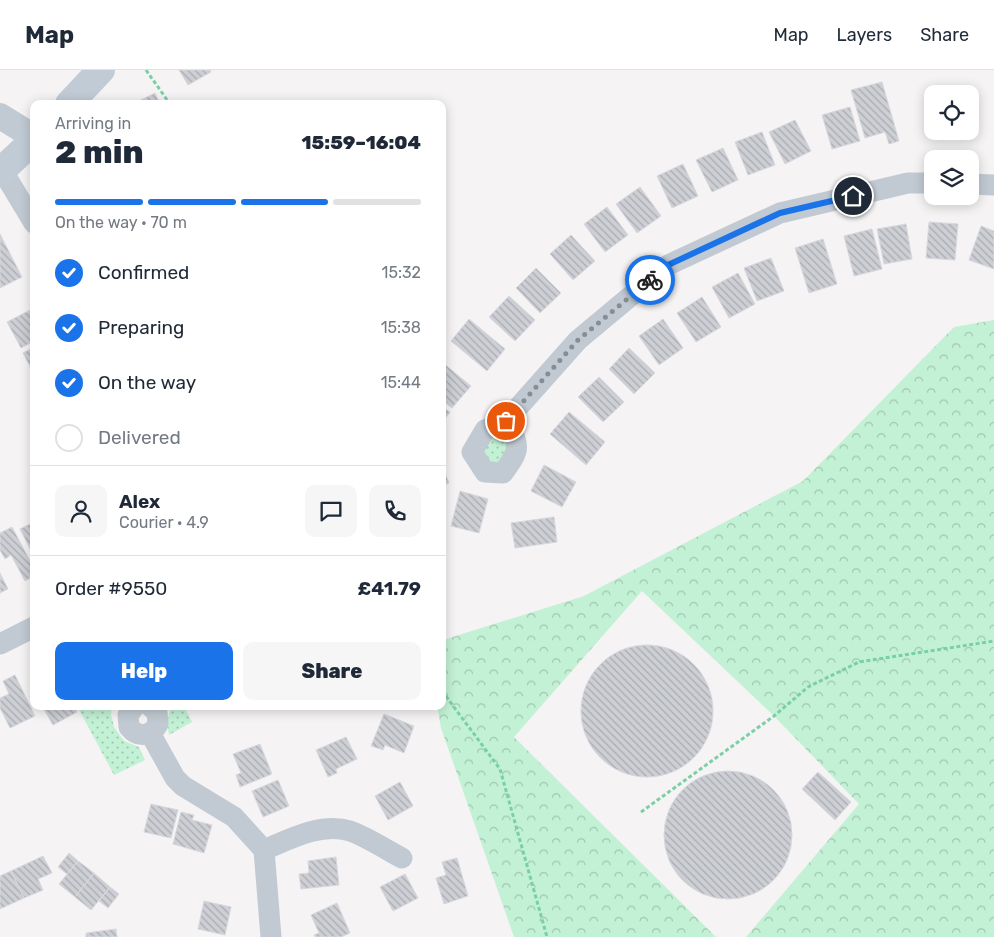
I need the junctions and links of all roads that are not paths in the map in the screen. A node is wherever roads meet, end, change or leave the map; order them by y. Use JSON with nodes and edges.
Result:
{"nodes":[{"id":1,"x":101,"y":70,"type":"edge"},
{"id":2,"x":73,"y":100,"type":"edge"},
{"id":3,"x":0,"y":116,"type":"edge"},
{"id":4,"x":30,"y":136,"type":"edge"},
{"id":5,"x":30,"y":143,"type":"edge"},
{"id":6,"x":1,"y":171,"type":"edge"},
{"id":7,"x":924,"y":183,"type":"edge"},
{"id":8,"x":979,"y":184,"type":"edge"},
{"id":9,"x":994,"y":185,"type":"edge"},
{"id":10,"x":30,"y":217,"type":"edge"},
{"id":11,"x":506,"y":421,"type":"dead end"},
{"id":12,"x":30,"y":629,"type":"edge"},
{"id":13,"x":0,"y":644,"type":"edge"},
{"id":14,"x":132,"y":710,"type":"edge"},
{"id":15,"x":155,"y":710,"type":"edge"},
{"id":16,"x":150,"y":733,"type":"junction"},
{"id":17,"x":264,"y":850,"type":"junction"},
{"id":18,"x":402,"y":858,"type":"dead end"},
{"id":19,"x":272,"y":937,"type":"edge"}],
"edges":[{"from":1,"to":2,"type":"main road"},
{"from":3,"to":4,"type":"street"},
{"from":5,"to":6,"type":"main road"},
{"from":6,"to":10,"type":"street"},
{"from":7,"to":11,"type":"street"},
{"from":8,"to":9,"type":"street"},
{"from":12,"to":13,"type":"street"},
{"from":14,"to":16,"type":"street"},
{"from":15,"to":16,"type":"street"},
{"from":16,"to":17,"type":"street"},
{"from":17,"to":18,"type":"street"},
{"from":17,"to":19,"type":"street"}]}
